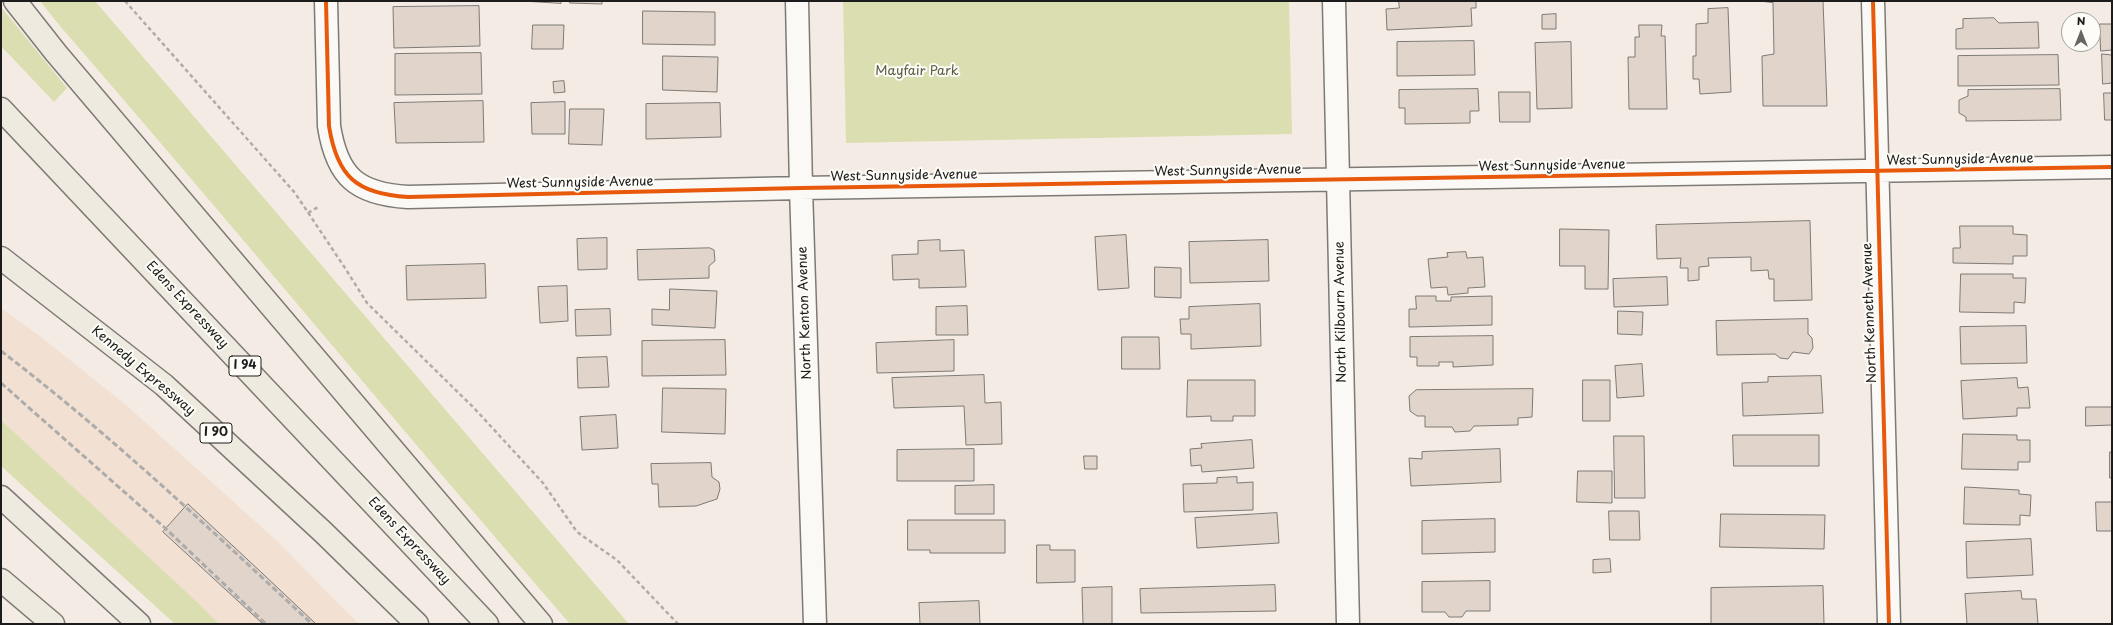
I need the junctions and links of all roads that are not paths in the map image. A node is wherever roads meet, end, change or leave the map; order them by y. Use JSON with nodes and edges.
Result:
{"nodes":[{"id":1,"x":15,"y":1,"type":"edge"},
{"id":2,"x":326,"y":1,"type":"edge"},
{"id":3,"x":798,"y":1,"type":"edge"},
{"id":4,"x":1334,"y":1,"type":"edge"},
{"id":5,"x":1873,"y":1,"type":"edge"},
{"id":6,"x":1,"y":109,"type":"edge"},
{"id":7,"x":2112,"y":167,"type":"edge"},
{"id":8,"x":1876,"y":171,"type":"junction"},
{"id":9,"x":1338,"y":179,"type":"junction"},
{"id":10,"x":801,"y":188,"type":"junction"},
{"id":11,"x":1,"y":258,"type":"edge"},
{"id":12,"x":1,"y":498,"type":"edge"},
{"id":13,"x":1,"y":580,"type":"edge"},
{"id":14,"x":53,"y":624,"type":"edge"},
{"id":15,"x":139,"y":624,"type":"edge"},
{"id":16,"x":417,"y":624,"type":"edge"},
{"id":17,"x":487,"y":624,"type":"edge"},
{"id":18,"x":541,"y":624,"type":"edge"},
{"id":19,"x":814,"y":624,"type":"edge"},
{"id":20,"x":1348,"y":624,"type":"edge"},
{"id":21,"x":1888,"y":624,"type":"edge"}],
"edges":[{"from":1,"to":18,"type":"highway"},
{"from":2,"to":10,"type":"street","name":"West Sunnyside Avenue"},
{"from":3,"to":10,"type":"street","name":"North Kenton Avenue"},
{"from":4,"to":9,"type":"street","name":"North Kilbourn Avenue"},
{"from":5,"to":8,"type":"street","name":"North Kenneth Avenue"},
{"from":6,"to":17,"type":"highway","name":"Edens Expressway","number":"I 94"},
{"from":7,"to":8,"type":"street","name":"West Sunnyside Avenue"},
{"from":8,"to":9,"type":"street","name":"West Sunnyside Avenue"},
{"from":8,"to":21,"type":"street","name":"North Kenneth Avenue"},
{"from":9,"to":10,"type":"street","name":"West Sunnyside Avenue"},
{"from":9,"to":20,"type":"street","name":"North Kilbourn Avenue"},
{"from":10,"to":19,"type":"street","name":"North Kenton Avenue"},
{"from":11,"to":16,"type":"highway","name":"Kennedy Expressway","number":"I 90"},
{"from":12,"to":15,"type":"highway"},
{"from":13,"to":14,"type":"highway"}]}
